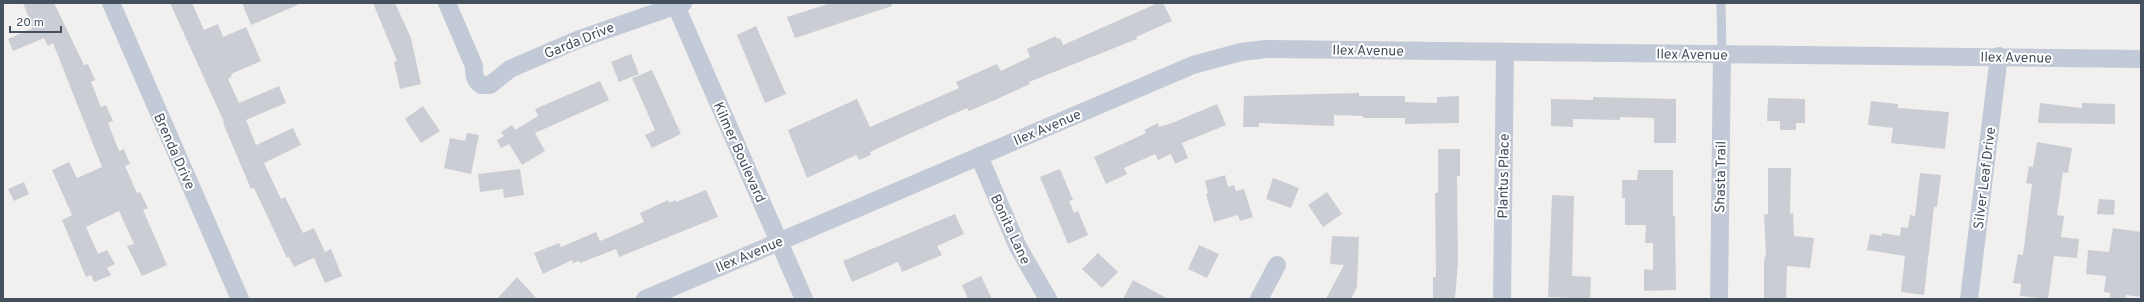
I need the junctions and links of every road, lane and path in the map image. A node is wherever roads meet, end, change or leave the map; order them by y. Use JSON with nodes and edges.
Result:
{"nodes":[{"id":1,"x":111,"y":3,"type":"edge"},
{"id":2,"x":447,"y":3,"type":"edge"},
{"id":3,"x":1721,"y":3,"type":"edge"},
{"id":4,"x":679,"y":4,"type":"edge"},
{"id":5,"x":1505,"y":52,"type":"junction"},
{"id":6,"x":1722,"y":55,"type":"junction"},
{"id":7,"x":1999,"y":56,"type":"junction"},
{"id":8,"x":2141,"y":59,"type":"edge"},
{"id":9,"x":979,"y":156,"type":"junction"},
{"id":10,"x":780,"y":241,"type":"junction"},
{"id":11,"x":1277,"y":265,"type":"dead end"},
{"id":12,"x":240,"y":299,"type":"edge"},
{"id":13,"x":645,"y":299,"type":"edge"},
{"id":14,"x":804,"y":299,"type":"edge"},
{"id":15,"x":1048,"y":299,"type":"edge"},
{"id":16,"x":1259,"y":299,"type":"edge"},
{"id":17,"x":1502,"y":299,"type":"edge"},
{"id":18,"x":1719,"y":299,"type":"edge"},
{"id":19,"x":1969,"y":299,"type":"edge"}],
"edges":[{"from":1,"to":12,"type":"street","name":"Brenda Drive"},
{"from":2,"to":4,"type":"street","name":"Garda Drive"},
{"from":3,"to":6,"type":"lane"},
{"from":4,"to":10,"type":"street","name":"Kilmer Boulevard"},
{"from":5,"to":6,"type":"street","name":"Ilex Avenue"},
{"from":5,"to":9,"type":"street","name":"Ilex Avenue"},
{"from":5,"to":17,"type":"street","name":"Plantus Place"},
{"from":6,"to":7,"type":"street","name":"Ilex Avenue"},
{"from":6,"to":18,"type":"street","name":"Shasta Trail"},
{"from":7,"to":8,"type":"street","name":"Ilex Avenue"},
{"from":7,"to":19,"type":"street","name":"Silver Leaf Drive"},
{"from":9,"to":10,"type":"street","name":"Ilex Avenue"},
{"from":9,"to":15,"type":"street","name":"Bonita Lane"},
{"from":10,"to":13,"type":"street","name":"Ilex Avenue"},
{"from":10,"to":14,"type":"street","name":"Kilmer Boulevard"},
{"from":11,"to":16,"type":"street"}]}
